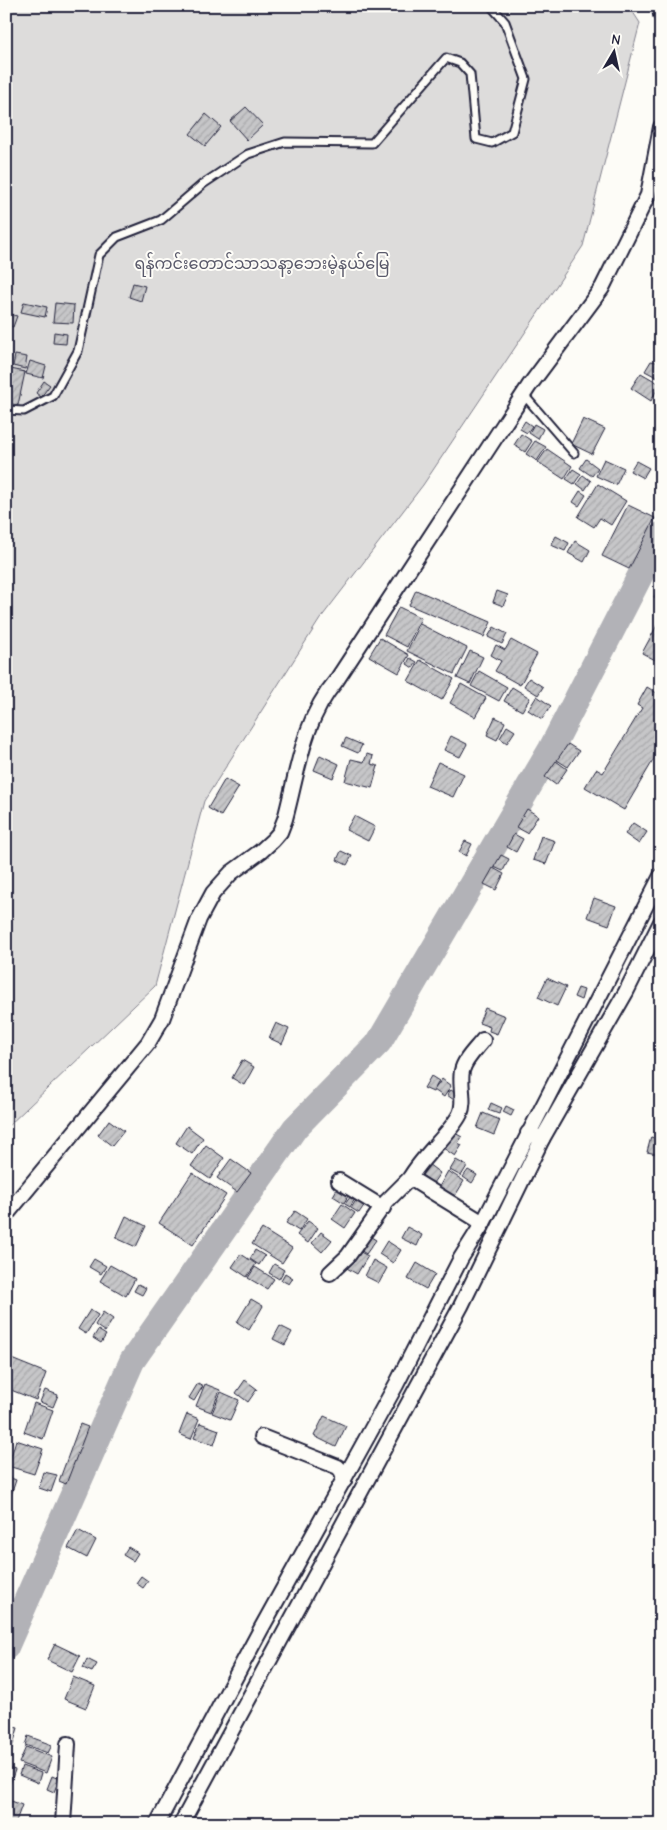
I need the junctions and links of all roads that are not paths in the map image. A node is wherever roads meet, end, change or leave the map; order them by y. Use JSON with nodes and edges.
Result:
{"nodes":[{"id":1,"x":491,"y":6,"type":"edge"},
{"id":2,"x":660,"y":6,"type":"edge"},
{"id":3,"x":661,"y":15,"type":"edge"},
{"id":4,"x":661,"y":127,"type":"edge"},
{"id":5,"x":524,"y":395,"type":"junction"},
{"id":6,"x":6,"y":410,"type":"edge"},
{"id":7,"x":574,"y":453,"type":"dead end"},
{"id":8,"x":661,"y":876,"type":"edge"},
{"id":9,"x":661,"y":922,"type":"edge"},
{"id":10,"x":484,"y":1040,"type":"dead end"},
{"id":11,"x":535,"y":1136,"type":"junction"},
{"id":12,"x":410,"y":1178,"type":"junction"},
{"id":13,"x":339,"y":1181,"type":"dead end"},
{"id":14,"x":383,"y":1208,"type":"junction"},
{"id":15,"x":6,"y":1214,"type":"edge"},
{"id":16,"x":483,"y":1223,"type":"junction"},
{"id":17,"x":476,"y":1250,"type":"junction"},
{"id":18,"x":330,"y":1273,"type":"dead end"},
{"id":19,"x":262,"y":1438,"type":"dead end"},
{"id":20,"x":344,"y":1481,"type":"junction"},
{"id":21,"x":68,"y":1744,"type":"dead end"},
{"id":22,"x":63,"y":1824,"type":"edge"},
{"id":23,"x":156,"y":1824,"type":"edge"},
{"id":24,"x":181,"y":1824,"type":"edge"}],
"edges":[{"from":1,"to":6,"type":"lane"},
{"from":2,"to":3,"type":"street"},
{"from":4,"to":5,"type":"street"},
{"from":5,"to":7,"type":"lane"},
{"from":5,"to":15,"type":"street"},
{"from":8,"to":11,"type":"street"},
{"from":9,"to":11,"type":"street"},
{"from":10,"to":12,"type":"street"},
{"from":11,"to":16,"type":"street"},
{"from":11,"to":17,"type":"street"},
{"from":12,"to":14,"type":"street"},
{"from":12,"to":16,"type":"street"},
{"from":13,"to":14,"type":"street"},
{"from":14,"to":18,"type":"street"},
{"from":16,"to":17,"type":"street"},
{"from":17,"to":20,"type":"street"},
{"from":17,"to":24,"type":"street"},
{"from":19,"to":20,"type":"street"},
{"from":20,"to":23,"type":"street"},
{"from":21,"to":22,"type":"street"}]}
